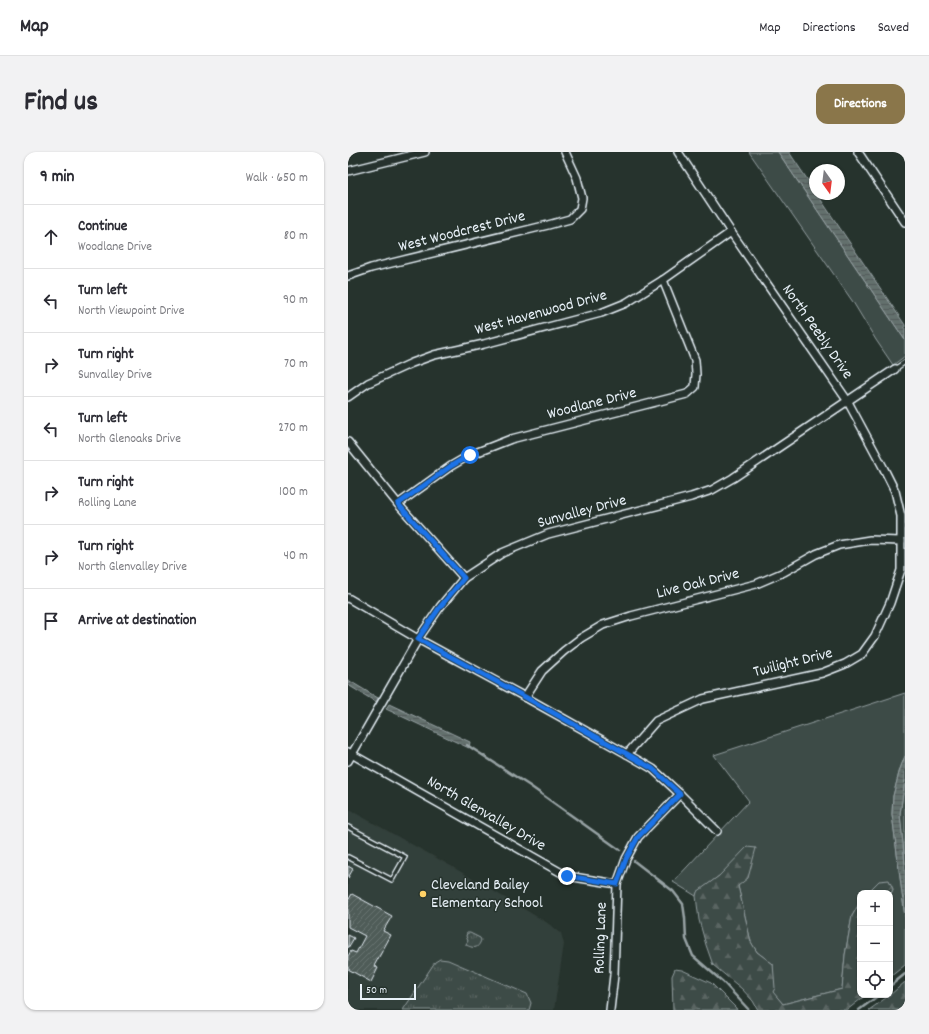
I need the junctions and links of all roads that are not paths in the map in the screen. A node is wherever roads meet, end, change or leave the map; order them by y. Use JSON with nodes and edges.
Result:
{"nodes":[{"id":1,"x":425,"y":152,"type":"edge"},
{"id":2,"x":565,"y":152,"type":"edge"},
{"id":3,"x":678,"y":152,"type":"edge"},
{"id":4,"x":858,"y":152,"type":"edge"},
{"id":5,"x":348,"y":171,"type":"edge"},
{"id":6,"x":903,"y":215,"type":"edge"},
{"id":7,"x":905,"y":222,"type":"edge"},
{"id":8,"x":731,"y":232,"type":"junction"},
{"id":9,"x":348,"y":276,"type":"edge"},
{"id":10,"x":663,"y":280,"type":"junction"},
{"id":11,"x":905,"y":362,"type":"edge"},
{"id":12,"x":895,"y":369,"type":"joint"},
{"id":13,"x":348,"y":397,"type":"edge"},
{"id":14,"x":847,"y":400,"type":"junction"},
{"id":15,"x":348,"y":442,"type":"edge"},
{"id":16,"x":398,"y":504,"type":"junction"},
{"id":17,"x":901,"y":541,"type":"junction"},
{"id":18,"x":464,"y":578,"type":"junction"},
{"id":19,"x":348,"y":598,"type":"edge"},
{"id":20,"x":418,"y":639,"type":"junction"},
{"id":21,"x":525,"y":697,"type":"junction"},
{"id":22,"x":350,"y":753,"type":"edge"},
{"id":23,"x":627,"y":754,"type":"junction"},
{"id":24,"x":348,"y":761,"type":"edge"},
{"id":25,"x":680,"y":794,"type":"junction"},
{"id":26,"x":348,"y":827,"type":"edge"},
{"id":27,"x":717,"y":831,"type":"dead end"},
{"id":28,"x":348,"y":857,"type":"edge"},
{"id":29,"x":617,"y":884,"type":"junction"},
{"id":30,"x":610,"y":1010,"type":"edge"}],
"edges":[{"from":1,"to":5,"type":"street"},
{"from":2,"to":9,"type":"street","name":"West Woodcrest Drive"},
{"from":3,"to":8,"type":"street","name":"North Peebly Drive"},
{"from":4,"to":6,"type":"street"},
{"from":6,"to":7,"type":"street"},
{"from":8,"to":10,"type":"street","name":"West Havenwood Drive"},
{"from":8,"to":14,"type":"street","name":"North Peebly Drive"},
{"from":10,"to":13,"type":"street","name":"West Havenwood Drive"},
{"from":10,"to":16,"type":"street","name":"Woodlane Drive"},
{"from":11,"to":12,"type":"lane"},
{"from":12,"to":14,"type":"street","name":"Sunvalley Drive"},
{"from":14,"to":17,"type":"street","name":"North Peebly Drive"},
{"from":14,"to":18,"type":"street","name":"Sunvalley Drive"},
{"from":15,"to":16,"type":"street"},
{"from":16,"to":18,"type":"street"},
{"from":17,"to":21,"type":"street","name":"Live Oak Drive"},
{"from":17,"to":23,"type":"street","name":"Twilight Drive"},
{"from":18,"to":20,"type":"street","name":"Sunvalley Drive"},
{"from":19,"to":20,"type":"street"},
{"from":20,"to":21,"type":"street"},
{"from":20,"to":22,"type":"street","name":"Sunvalley Drive"},
{"from":21,"to":23,"type":"street"},
{"from":22,"to":24,"type":"street","name":"Sunvalley Drive"},
{"from":22,"to":29,"type":"street","name":"North Glenvalley Drive"},
{"from":23,"to":25,"type":"street"},
{"from":25,"to":27,"type":"street"},
{"from":25,"to":29,"type":"street","name":"Rolling Lane"},
{"from":26,"to":28,"type":"lane"},
{"from":29,"to":30,"type":"street","name":"Rolling Lane"}]}
